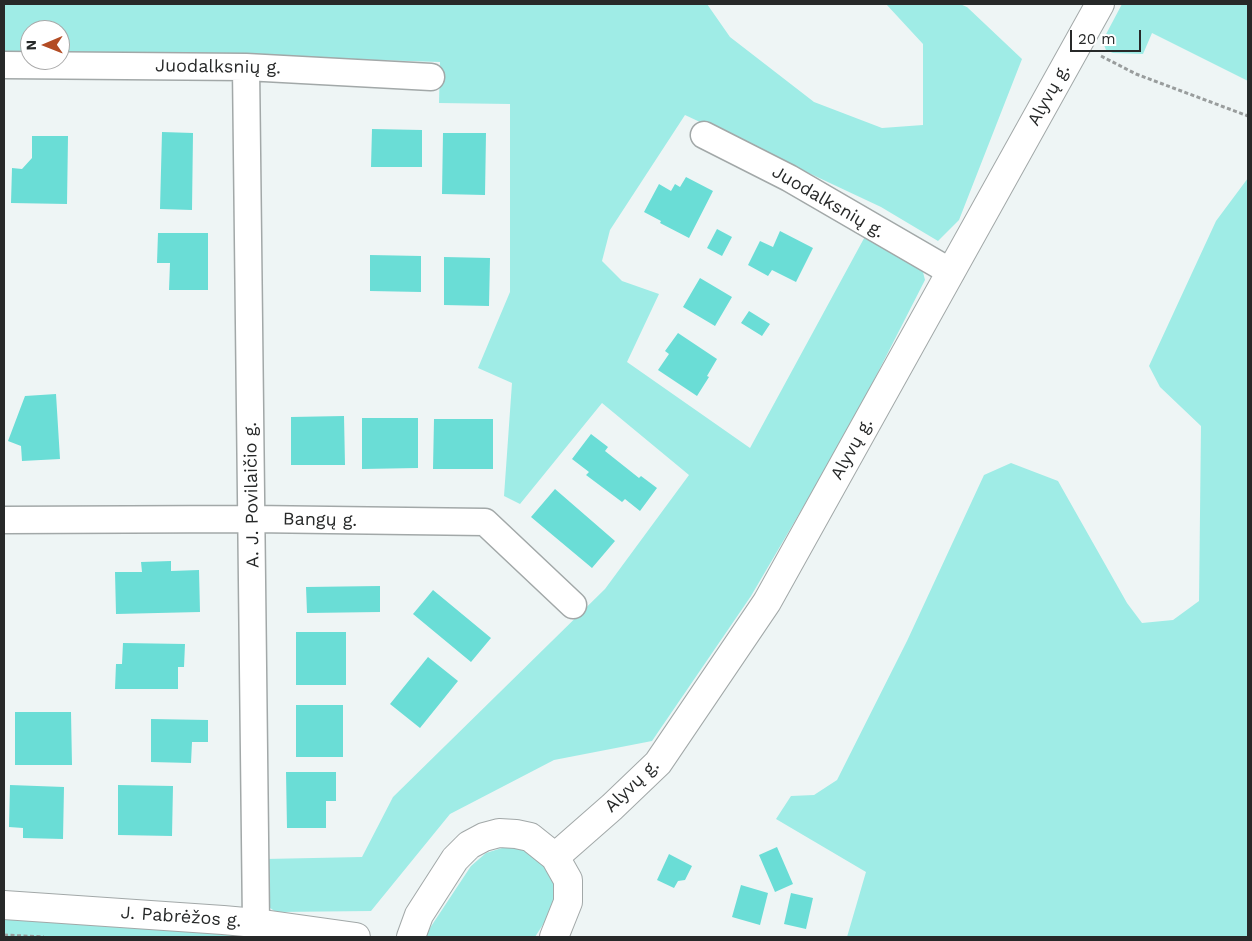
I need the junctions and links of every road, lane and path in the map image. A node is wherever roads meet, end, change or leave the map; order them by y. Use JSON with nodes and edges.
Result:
{"nodes":[{"id":1,"x":1100,"y":4,"type":"edge"},
{"id":2,"x":1078,"y":44,"type":"junction"},
{"id":3,"x":4,"y":64,"type":"edge"},
{"id":4,"x":246,"y":67,"type":"junction"},
{"id":5,"x":431,"y":77,"type":"dead end"},
{"id":6,"x":1248,"y":116,"type":"edge"},
{"id":7,"x":704,"y":134,"type":"dead end"},
{"id":8,"x":951,"y":272,"type":"junction"},
{"id":9,"x":252,"y":519,"type":"junction"},
{"id":10,"x":4,"y":520,"type":"edge"},
{"id":11,"x":573,"y":605,"type":"dead end"},
{"id":12,"x":555,"y":857,"type":"junction"},
{"id":13,"x":4,"y":905,"type":"edge"},
{"id":14,"x":256,"y":923,"type":"junction"},
{"id":15,"x":4,"y":935,"type":"edge"},
{"id":16,"x":560,"y":935,"type":"edge"},
{"id":17,"x":44,"y":937,"type":"edge"},
{"id":18,"x":356,"y":937,"type":"edge"},
{"id":19,"x":411,"y":937,"type":"edge"}],
"edges":[{"from":1,"to":2,"type":"main road","name":"Alyvų g."},
{"from":2,"to":6,"type":"path"},
{"from":2,"to":8,"type":"main road","name":"Alyvų g."},
{"from":3,"to":4,"type":"street","name":"Juodalksnių g."},
{"from":4,"to":5,"type":"street","name":"Juodalksnių g."},
{"from":4,"to":9,"type":"street","name":"A. J. Povilaičio g."},
{"from":7,"to":8,"type":"street","name":"Juodalksnių g."},
{"from":8,"to":12,"type":"main road","name":"Alyvų g."},
{"from":9,"to":10,"type":"street","name":"Bangų g."},
{"from":9,"to":11,"type":"street","name":"Bangų g."},
{"from":9,"to":14,"type":"street","name":"A. J. Povilaičio g."},
{"from":12,"to":16,"type":"main road"},
{"from":12,"to":19,"type":"main road"},
{"from":13,"to":14,"type":"main road","name":"J. Pabrėžos g."},
{"from":14,"to":18,"type":"main road","name":"J. Pabrėžos g."},
{"from":15,"to":17,"type":"path"}]}
